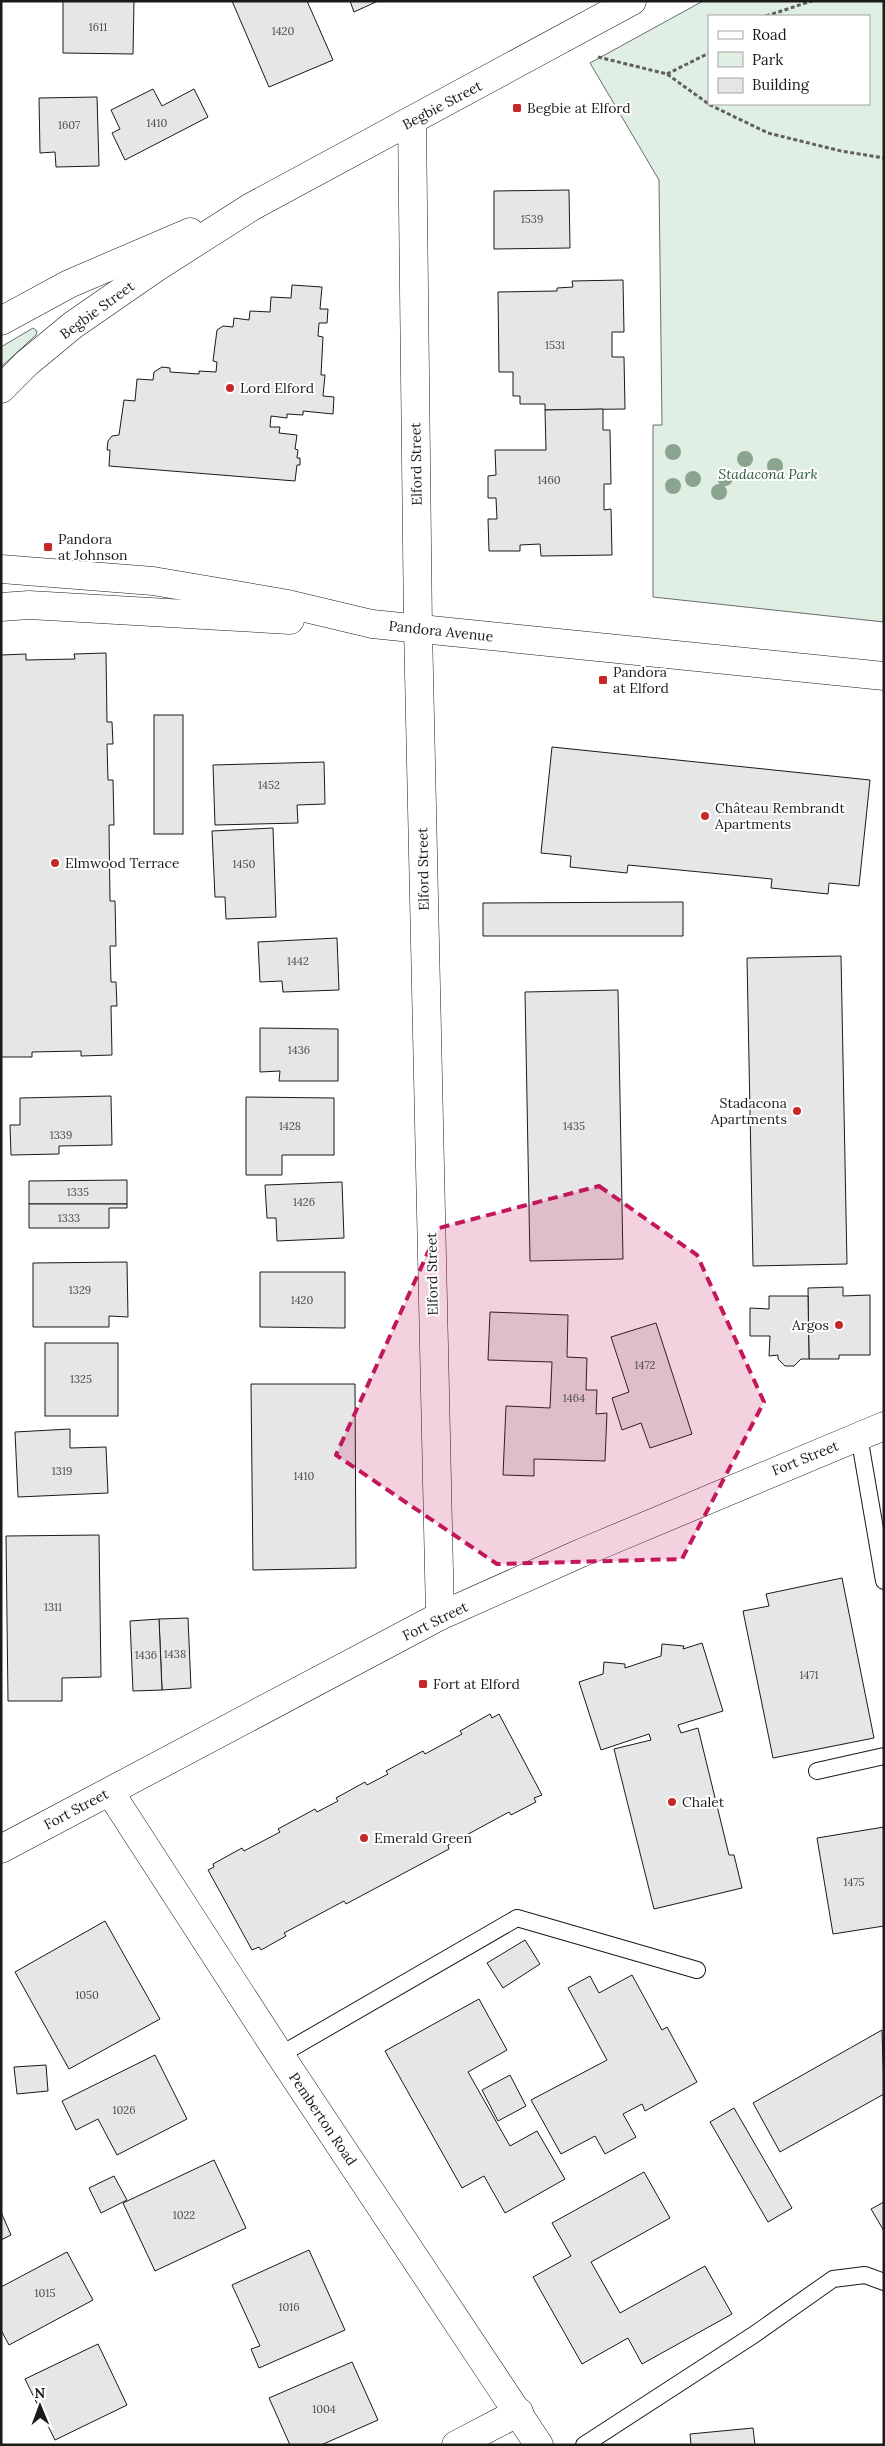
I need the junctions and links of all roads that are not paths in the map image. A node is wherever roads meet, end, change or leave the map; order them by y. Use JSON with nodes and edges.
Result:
{"nodes":[{"id":1,"x":632,"y":1,"type":"edge"},
{"id":2,"x":412,"y":121,"type":"junction"},
{"id":3,"x":251,"y":207,"type":"junction"},
{"id":4,"x":2,"y":320,"type":"edge"},
{"id":5,"x":1,"y":389,"type":"edge"},
{"id":6,"x":1,"y":570,"type":"edge"},
{"id":7,"x":1,"y":607,"type":"edge"},
{"id":8,"x":372,"y":624,"type":"junction"},
{"id":9,"x":418,"y":628,"type":"junction"},
{"id":10,"x":884,"y":676,"type":"edge"},
{"id":11,"x":884,"y":1426,"type":"edge"},
{"id":12,"x":859,"y":1436,"type":"junction"},
{"id":13,"x":884,"y":1581,"type":"edge"},
{"id":14,"x":440,"y":1616,"type":"junction"},
{"id":15,"x":884,"y":1756,"type":"edge"},
{"id":16,"x":817,"y":1771,"type":"dead end"},
{"id":17,"x":110,"y":1792,"type":"junction"},
{"id":18,"x":1,"y":1848,"type":"edge"},
{"id":19,"x":697,"y":1970,"type":"dead end"},
{"id":20,"x":280,"y":2055,"type":"junction"},
{"id":21,"x":884,"y":2282,"type":"edge"},
{"id":22,"x":519,"y":2412,"type":"junction"},
{"id":23,"x":456,"y":2445,"type":"edge"},
{"id":24,"x":539,"y":2445,"type":"edge"},
{"id":25,"x":584,"y":2445,"type":"edge"}],
"edges":[{"from":1,"to":2,"type":"main road","name":"Begbie Street"},
{"from":2,"to":3,"type":"main road","name":"Begbie Street"},
{"from":2,"to":9,"type":"main road","name":"Elford Street"},
{"from":3,"to":4,"type":"main road","name":"Begbie Street"},
{"from":3,"to":5,"type":"main road","name":"Begbie Street"},
{"from":6,"to":8,"type":"main road","name":"Pandora Avenue"},
{"from":7,"to":8,"type":"main road"},
{"from":8,"to":9,"type":"main road","name":"Pandora Avenue"},
{"from":9,"to":10,"type":"main road","name":"Pandora Avenue"},
{"from":9,"to":14,"type":"main road","name":"Elford Street"},
{"from":11,"to":12,"type":"main road","name":"Fort Street"},
{"from":12,"to":13,"type":"lane"},
{"from":12,"to":14,"type":"main road","name":"Fort Street"},
{"from":14,"to":17,"type":"main road","name":"Fort Street"},
{"from":15,"to":16,"type":"lane"},
{"from":17,"to":18,"type":"main road","name":"Fort Street"},
{"from":17,"to":20,"type":"main road","name":"Pemberton Road"},
{"from":19,"to":20,"type":"lane"},
{"from":20,"to":22,"type":"main road","name":"Pemberton Road"},
{"from":21,"to":25,"type":"lane"},
{"from":22,"to":23,"type":"main road"},
{"from":22,"to":24,"type":"main road","name":"Pemberton Road"}]}
